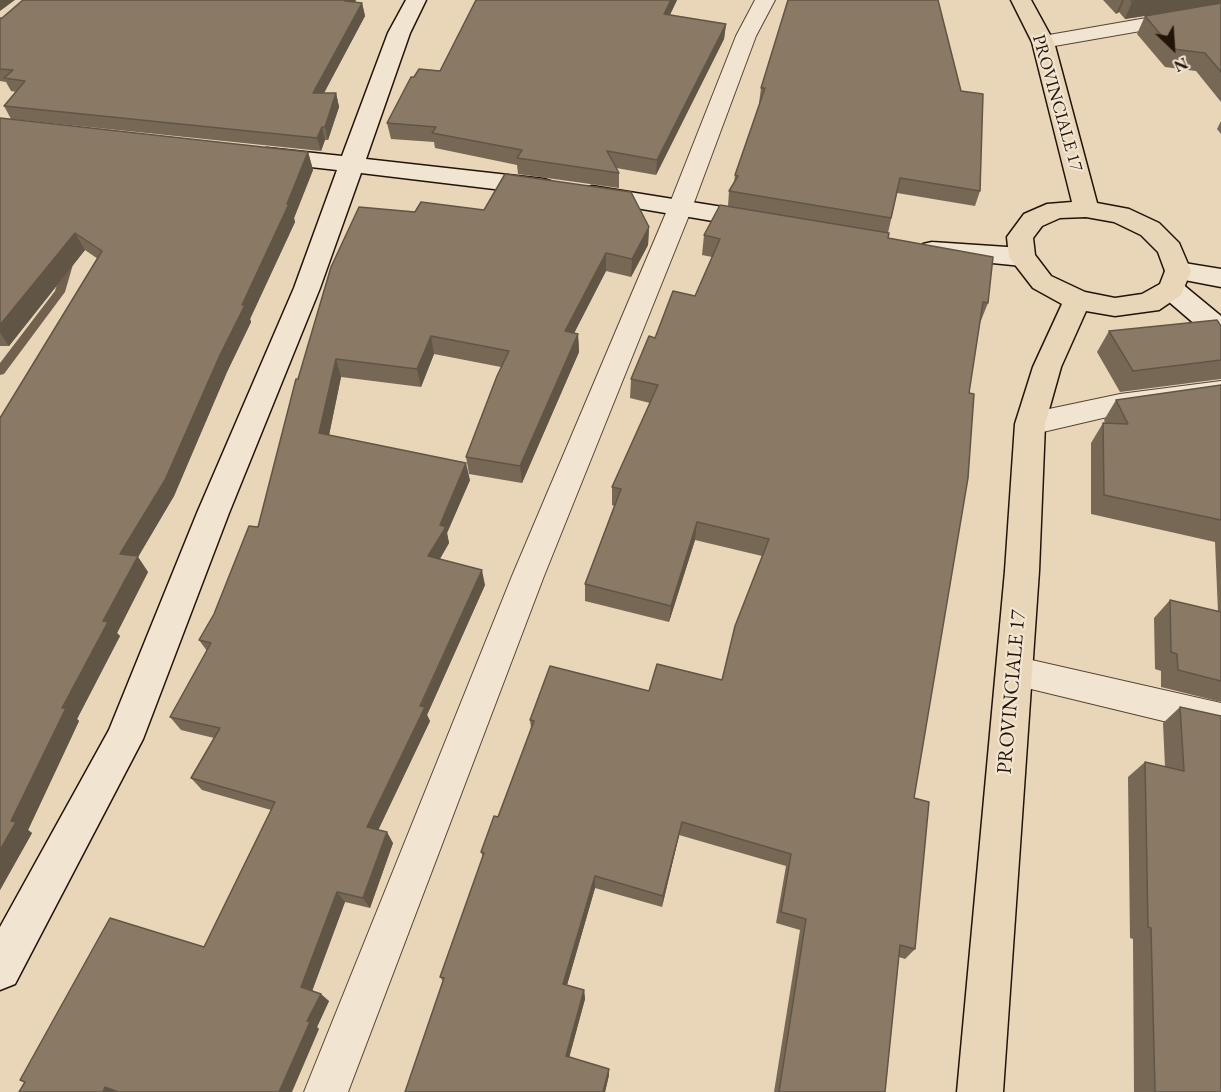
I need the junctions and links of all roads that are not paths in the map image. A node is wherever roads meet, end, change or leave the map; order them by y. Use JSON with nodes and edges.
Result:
{"nodes":[{"id":1,"x":416,"y":0,"type":"edge"},
{"id":2,"x":765,"y":0,"type":"edge"},
{"id":3,"x":1021,"y":0,"type":"edge"},
{"id":4,"x":1221,"y":11,"type":"edge"},
{"id":5,"x":1043,"y":42,"type":"junction"},
{"id":6,"x":246,"y":153,"type":"edge"},
{"id":7,"x":352,"y":164,"type":"junction"},
{"id":8,"x":680,"y":208,"type":"junction"},
{"id":9,"x":1086,"y":208,"type":"junction"},
{"id":10,"x":786,"y":226,"type":"edge"},
{"id":11,"x":904,"y":246,"type":"edge"},
{"id":12,"x":1022,"y":257,"type":"junction"},
{"id":13,"x":1221,"y":278,"type":"edge"},
{"id":14,"x":1174,"y":280,"type":"junction"},
{"id":15,"x":1078,"y":300,"type":"junction"},
{"id":16,"x":1221,"y":331,"type":"edge"},
{"id":17,"x":1221,"y":391,"type":"edge"},
{"id":18,"x":1030,"y":424,"type":"junction"},
{"id":19,"x":1014,"y":671,"type":"junction"},
{"id":20,"x":1221,"y":719,"type":"edge"},
{"id":21,"x":0,"y":969,"type":"edge"},
{"id":22,"x":326,"y":1092,"type":"edge"},
{"id":23,"x":980,"y":1092,"type":"edge"}],
"edges":[{"from":1,"to":7,"type":"street"},
{"from":2,"to":8,"type":"street"},
{"from":3,"to":5,"type":"main road","name":"PROVINCIALE 17"},
{"from":4,"to":5,"type":"street"},
{"from":5,"to":9,"type":"main road","name":"PROVINCIALE 17"},
{"from":6,"to":7,"type":"street"},
{"from":7,"to":8,"type":"street"},
{"from":7,"to":21,"type":"street"},
{"from":8,"to":10,"type":"street"},
{"from":8,"to":22,"type":"street"},
{"from":9,"to":12,"type":"main road"},
{"from":9,"to":14,"type":"main road"},
{"from":11,"to":12,"type":"street"},
{"from":12,"to":15,"type":"main road"},
{"from":13,"to":14,"type":"street"},
{"from":14,"to":15,"type":"main road"},
{"from":14,"to":16,"type":"street"},
{"from":15,"to":18,"type":"main road","name":"PROVINCIALE 17"},
{"from":17,"to":18,"type":"street"},
{"from":18,"to":19,"type":"main road","name":"PROVINCIALE 17"},
{"from":19,"to":20,"type":"street"},
{"from":19,"to":23,"type":"main road","name":"PROVINCIALE 17"}]}
